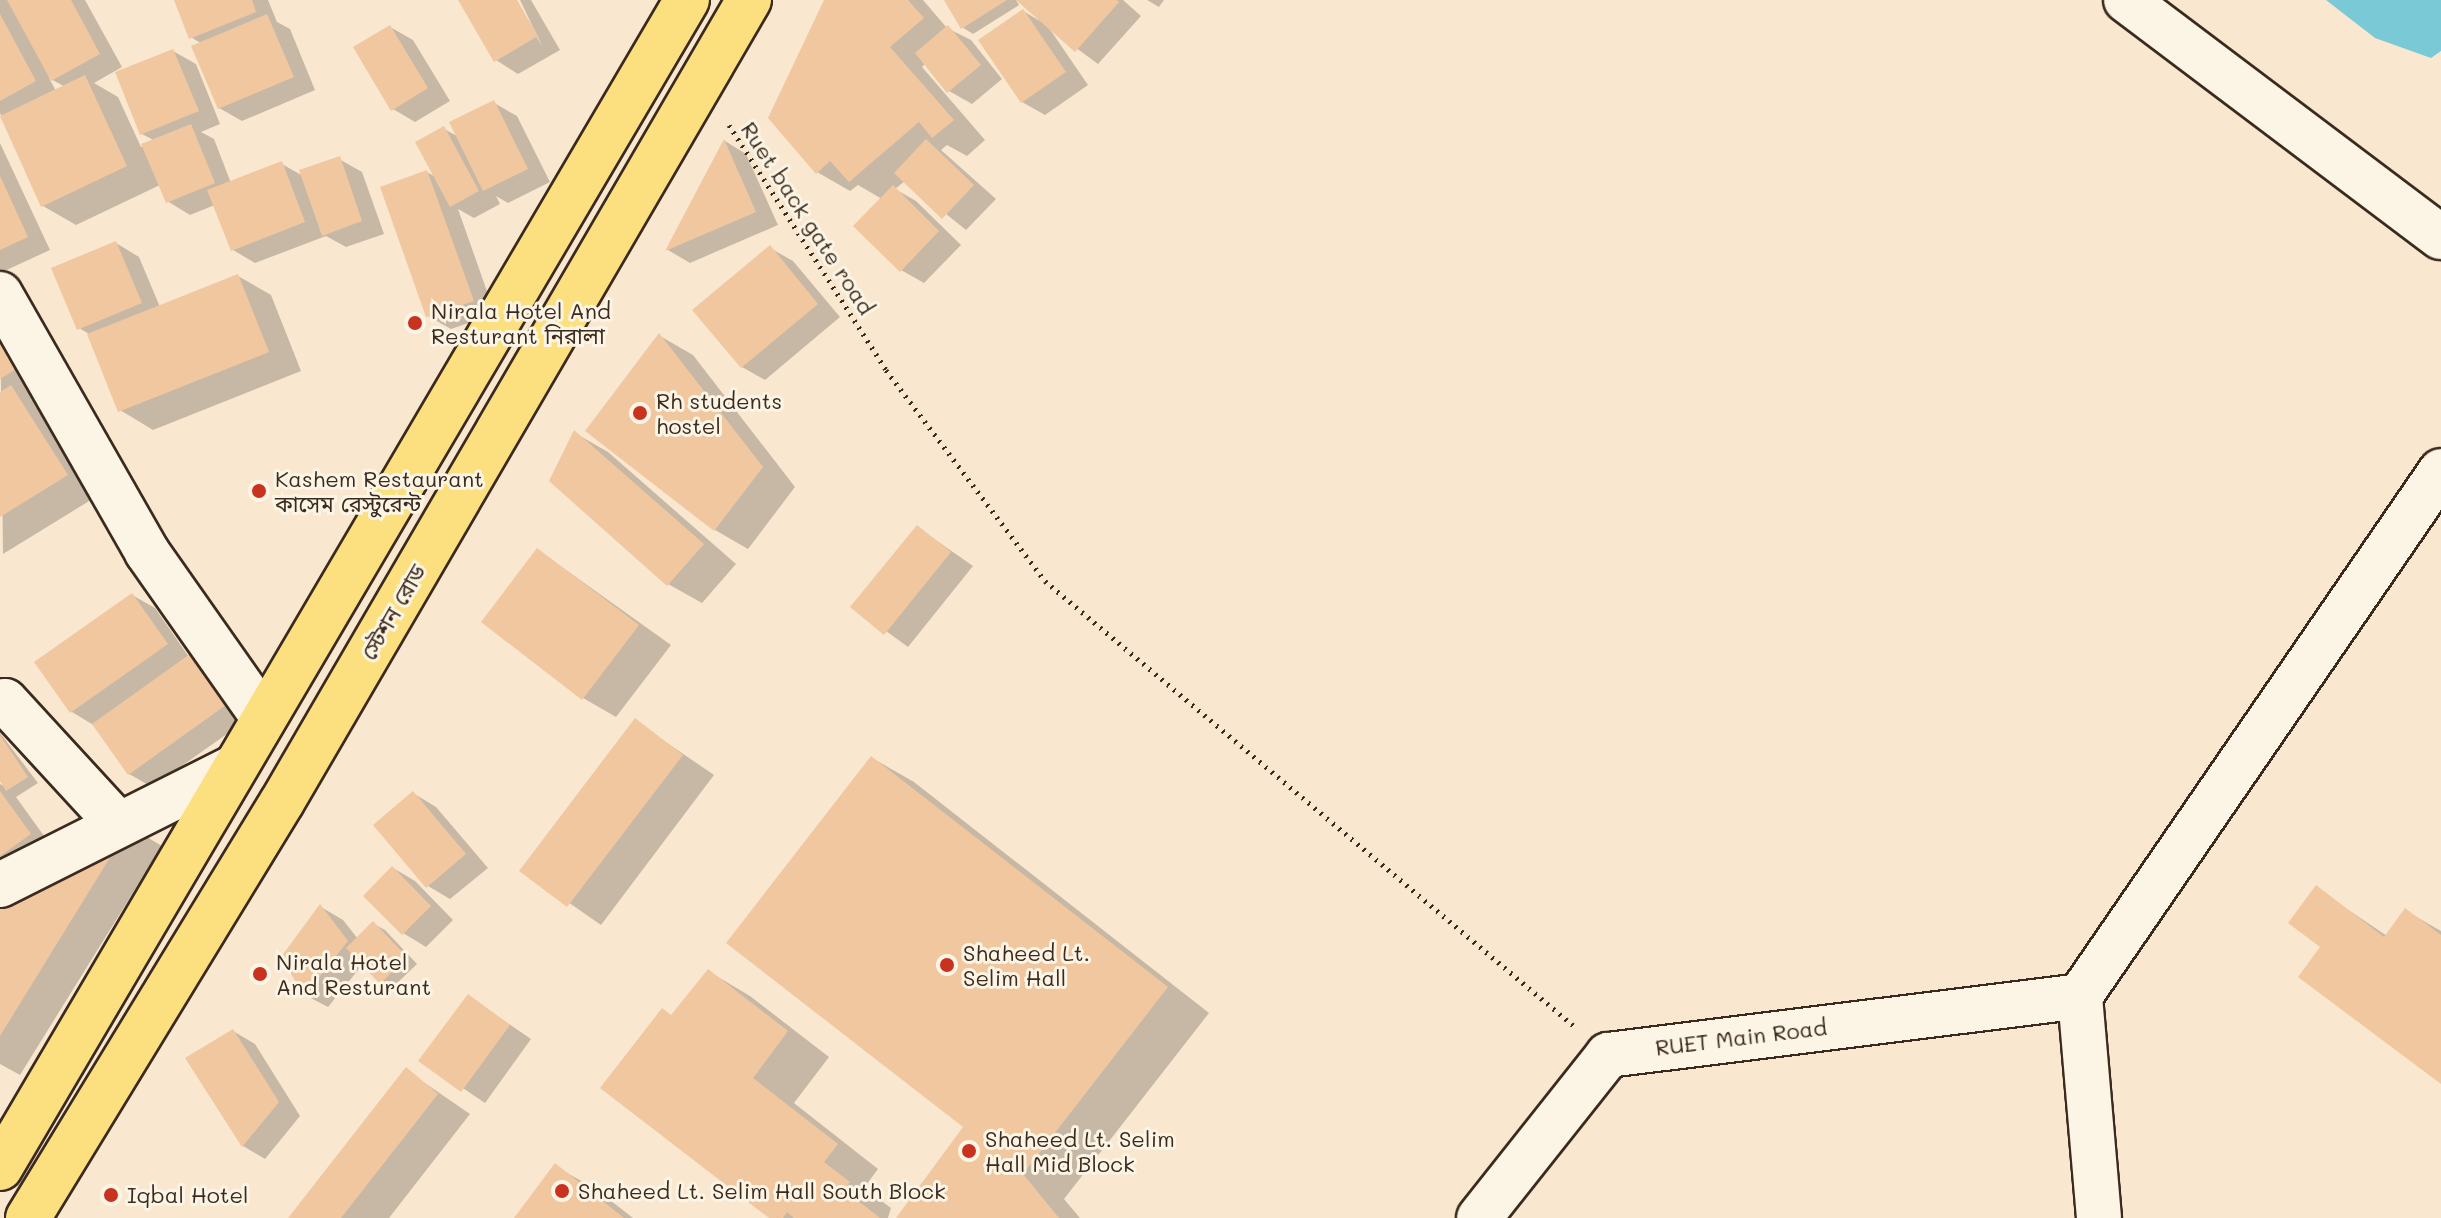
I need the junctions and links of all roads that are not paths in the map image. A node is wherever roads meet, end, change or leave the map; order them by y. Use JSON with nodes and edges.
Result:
{"nodes":[{"id":1,"x":687,"y":0,"type":"edge"},
{"id":2,"x":2126,"y":0,"type":"edge"},
{"id":3,"x":746,"y":2,"type":"edge"},
{"id":4,"x":2441,"y":237,"type":"edge"},
{"id":5,"x":0,"y":294,"type":"edge"},
{"id":6,"x":2441,"y":471,"type":"edge"},
{"id":7,"x":0,"y":703,"type":"edge"},
{"id":8,"x":263,"y":717,"type":"junction"},
{"id":9,"x":233,"y":768,"type":"junction"},
{"id":10,"x":119,"y":825,"type":"junction"},
{"id":11,"x":0,"y":885,"type":"edge"},
{"id":12,"x":2080,"y":996,"type":"junction"},
{"id":13,"x":4,"y":1145,"type":"edge"},
{"id":14,"x":28,"y":1218,"type":"edge"},
{"id":15,"x":1479,"y":1218,"type":"edge"},
{"id":16,"x":2099,"y":1218,"type":"edge"}],
"edges":[{"from":1,"to":8,"type":"main road"},
{"from":2,"to":4,"type":"street"},
{"from":3,"to":14,"type":"main road","name":"স্টেশন রোড"},
{"from":5,"to":8,"type":"street"},
{"from":6,"to":12,"type":"street"},
{"from":7,"to":10,"type":"street"},
{"from":8,"to":9,"type":"main road"},
{"from":9,"to":10,"type":"street"},
{"from":9,"to":13,"type":"main road"},
{"from":10,"to":11,"type":"street"},
{"from":12,"to":15,"type":"street","name":"RUET Main Road"},
{"from":12,"to":16,"type":"street"}]}
